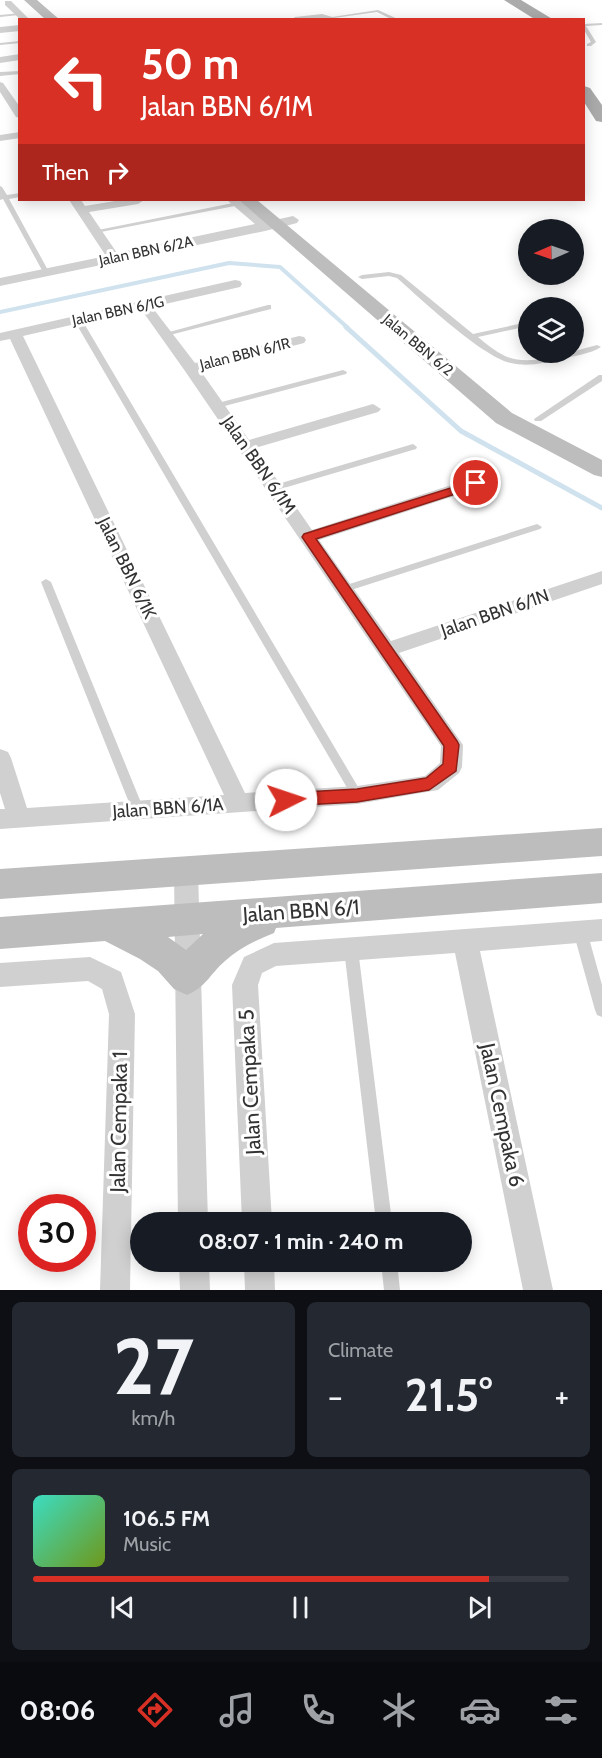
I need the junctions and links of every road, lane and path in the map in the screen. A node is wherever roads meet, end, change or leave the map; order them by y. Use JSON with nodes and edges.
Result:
{"nodes":[{"id":1,"x":511,"y":0,"type":"edge"},
{"id":2,"x":17,"y":6,"type":"edge"},
{"id":3,"x":358,"y":12,"type":"junction"},
{"id":4,"x":0,"y":16,"type":"edge"},
{"id":5,"x":36,"y":18,"type":"edge"},
{"id":6,"x":49,"y":18,"type":"edge"},
{"id":7,"x":336,"y":18,"type":"edge"},
{"id":8,"x":367,"y":18,"type":"edge"},
{"id":9,"x":394,"y":18,"type":"edge"},
{"id":10,"x":543,"y":18,"type":"edge"},
{"id":11,"x":602,"y":24,"type":"edge"},
{"id":12,"x":585,"y":26,"type":"edge"},
{"id":13,"x":18,"y":28,"type":"edge"},
{"id":14,"x":585,"y":28,"type":"edge"},
{"id":15,"x":0,"y":30,"type":"edge"},
{"id":16,"x":18,"y":42,"type":"edge"},
{"id":17,"x":0,"y":44,"type":"edge"},
{"id":18,"x":586,"y":45,"type":"edge"},
{"id":19,"x":602,"y":45,"type":"edge"},
{"id":20,"x":18,"y":57,"type":"edge"},
{"id":21,"x":0,"y":60,"type":"edge"},
{"id":22,"x":18,"y":72,"type":"edge"},
{"id":23,"x":0,"y":74,"type":"edge"},
{"id":24,"x":1,"y":86,"type":"edge"},
{"id":25,"x":18,"y":88,"type":"edge"},
{"id":26,"x":585,"y":92,"type":"edge"},
{"id":27,"x":18,"y":109,"type":"edge"},
{"id":28,"x":602,"y":117,"type":"edge"},
{"id":29,"x":18,"y":135,"type":"edge"},
{"id":30,"x":0,"y":138,"type":"edge"},
{"id":31,"x":0,"y":188,"type":"edge"},
{"id":32,"x":18,"y":195,"type":"edge"},
{"id":33,"x":3,"y":198,"type":"edge"},
{"id":34,"x":126,"y":201,"type":"edge"},
{"id":35,"x":240,"y":201,"type":"edge"},
{"id":36,"x":268,"y":201,"type":"edge"},
{"id":37,"x":79,"y":205,"type":"edge"},
{"id":38,"x":278,"y":223,"type":"junction"},
{"id":39,"x":96,"y":231,"type":"junction"},
{"id":40,"x":114,"y":258,"type":"junction"},
{"id":41,"x":46,"y":272,"type":"junction"},
{"id":42,"x":362,"y":277,"type":"junction"},
{"id":43,"x":0,"y":282,"type":"edge"},
{"id":44,"x":235,"y":284,"type":"dead end"},
{"id":45,"x":145,"y":306,"type":"junction"},
{"id":46,"x":268,"y":307,"type":"dead end"},
{"id":47,"x":78,"y":320,"type":"junction"},
{"id":48,"x":518,"y":326,"type":"edge"},
{"id":49,"x":166,"y":334,"type":"junction"},
{"id":50,"x":8,"y":336,"type":"edge"},
{"id":51,"x":473,"y":336,"type":"junction"},
{"id":52,"x":299,"y":340,"type":"dead end"},
{"id":53,"x":597,"y":347,"type":"dead end"},
{"id":54,"x":584,"y":350,"type":"edge"},
{"id":55,"x":518,"y":361,"type":"edge"},
{"id":56,"x":191,"y":368,"type":"junction"},
{"id":57,"x":343,"y":372,"type":"dead end"},
{"id":58,"x":602,"y":377,"type":"edge"},
{"id":59,"x":217,"y":406,"type":"junction"},
{"id":60,"x":373,"y":409,"type":"dead end"},
{"id":61,"x":538,"y":419,"type":"junction"},
{"id":62,"x":245,"y":446,"type":"junction"},
{"id":63,"x":413,"y":447,"type":"dead end"},
{"id":64,"x":602,"y":452,"type":"edge"},
{"id":65,"x":602,"y":470,"type":"edge"},
{"id":66,"x":476,"y":483,"type":"dead end"},
{"id":67,"x":274,"y":488,"type":"junction"},
{"id":68,"x":537,"y":527,"type":"dead end"},
{"id":69,"x":308,"y":537,"type":"junction"},
{"id":70,"x":602,"y":577,"type":"edge"},
{"id":71,"x":46,"y":582,"type":"dead end"},
{"id":72,"x":344,"y":589,"type":"junction"},
{"id":73,"x":387,"y":650,"type":"junction"},
{"id":74,"x":452,"y":745,"type":"joint"},
{"id":75,"x":0,"y":758,"type":"edge"},
{"id":76,"x":357,"y":795,"type":"junction"},
{"id":77,"x":239,"y":803,"type":"junction"},
{"id":78,"x":138,"y":810,"type":"junction"},
{"id":79,"x":9,"y":818,"type":"edge"},
{"id":80,"x":602,"y":842,"type":"edge"},
{"id":81,"x":186,"y":871,"type":"junction"},
{"id":82,"x":0,"y":884,"type":"edge"},
{"id":83,"x":602,"y":888,"type":"edge"},
{"id":84,"x":290,"y":912,"type":"junction"},
{"id":85,"x":186,"y":920,"type":"junction"},
{"id":86,"x":109,"y":926,"type":"junction"},
{"id":87,"x":591,"y":930,"type":"edge"},
{"id":88,"x":0,"y":933,"type":"edge"},
{"id":89,"x":465,"y":940,"type":"junction"},
{"id":90,"x":351,"y":949,"type":"junction"},
{"id":91,"x":188,"y":977,"type":"junction"},
{"id":92,"x":1,"y":980,"type":"edge"},
{"id":93,"x":602,"y":1010,"type":"edge"},
{"id":94,"x":193,"y":1212,"type":"edge"},
{"id":95,"x":256,"y":1212,"type":"edge"},
{"id":96,"x":383,"y":1212,"type":"edge"},
{"id":97,"x":194,"y":1272,"type":"edge"},
{"id":98,"x":259,"y":1272,"type":"edge"},
{"id":99,"x":390,"y":1272,"type":"edge"},
{"id":100,"x":115,"y":1290,"type":"edge"},
{"id":101,"x":195,"y":1290,"type":"edge"},
{"id":102,"x":260,"y":1290,"type":"edge"},
{"id":103,"x":392,"y":1290,"type":"edge"},
{"id":104,"x":538,"y":1290,"type":"edge"}],
"edges":[{"from":1,"to":10,"type":"main road"},
{"from":2,"to":4,"type":"lane"},
{"from":2,"to":5,"type":"street"},
{"from":2,"to":6,"type":"street"},
{"from":3,"to":7,"type":"lane"},
{"from":3,"to":8,"type":"lane"},
{"from":3,"to":9,"type":"lane"},
{"from":11,"to":12,"type":"lane"},
{"from":13,"to":15,"type":"street"},
{"from":14,"to":18,"type":"lane"},
{"from":16,"to":17,"type":"lane"},
{"from":18,"to":19,"type":"lane"},
{"from":20,"to":21,"type":"street"},
{"from":22,"to":23,"type":"lane"},
{"from":24,"to":25,"type":"street"},
{"from":24,"to":27,"type":"street"},
{"from":26,"to":28,"type":"main road"},
{"from":29,"to":30,"type":"street"},
{"from":31,"to":33,"type":"lane"},
{"from":32,"to":33,"type":"lane"},
{"from":33,"to":41,"type":"lane"},
{"from":34,"to":37,"type":"street"},
{"from":35,"to":38,"type":"street","name":"Jalan BBN 6/2"},
{"from":35,"to":39,"type":"lane"},
{"from":36,"to":38,"type":"street","name":"Jalan BBN 6/2"},
{"from":37,"to":39,"type":"street"},
{"from":38,"to":40,"type":"street","name":"Jalan BBN 6/2A"},
{"from":38,"to":42,"type":"street","name":"Jalan BBN 6/2"},
{"from":38,"to":65,"type":"street","name":"Jalan BBN 6/2"},
{"from":39,"to":40,"type":"street"},
{"from":40,"to":41,"type":"street","name":"Jalan BBN 6/2A"},
{"from":41,"to":43,"type":"street","name":"Jalan BBN 6/2A"},
{"from":42,"to":51,"type":"lane"},
{"from":42,"to":61,"type":"street","name":"Jalan BBN 6/2"},
{"from":44,"to":45,"type":"street","name":"Jalan BBN 6/1G"},
{"from":45,"to":47,"type":"street","name":"Jalan BBN 6/1G"},
{"from":45,"to":49,"type":"street","name":"Jalan BBN 6/1M"},
{"from":46,"to":49,"type":"lane"},
{"from":47,"to":50,"type":"street","name":"Jalan BBN 6/1G"},
{"from":47,"to":76,"type":"lane"},
{"from":48,"to":51,"type":"lane"},
{"from":49,"to":56,"type":"street","name":"Jalan BBN 6/1M"},
{"from":50,"to":77,"type":"street","name":"Jalan BBN 6/1K"},
{"from":51,"to":55,"type":"lane"},
{"from":52,"to":56,"type":"street","name":"Jalan BBN 6/1R"},
{"from":53,"to":54,"type":"lane"},
{"from":56,"to":59,"type":"street","name":"Jalan BBN 6/1M"},
{"from":57,"to":59,"type":"lane"},
{"from":58,"to":61,"type":"lane"},
{"from":59,"to":62,"type":"street","name":"Jalan BBN 6/1M"},
{"from":60,"to":62,"type":"street"},
{"from":61,"to":64,"type":"street","name":"Jalan BBN 6/2"},
{"from":62,"to":67,"type":"street","name":"Jalan BBN 6/1M"},
{"from":63,"to":67,"type":"lane"},
{"from":66,"to":69,"type":"street"},
{"from":67,"to":69,"type":"street","name":"Jalan BBN 6/1M"},
{"from":68,"to":72,"type":"lane"},
{"from":69,"to":72,"type":"street","name":"Jalan BBN 6/1M"},
{"from":70,"to":73,"type":"street","name":"Jalan BBN 6/1N"},
{"from":71,"to":78,"type":"lane"},
{"from":72,"to":73,"type":"street","name":"Jalan BBN 6/1M"},
{"from":73,"to":74,"type":"street","name":"Jalan BBN 6/1M"},
{"from":74,"to":76,"type":"street","name":"Jalan BBN 6/1A"},
{"from":75,"to":79,"type":"street"},
{"from":76,"to":77,"type":"street","name":"Jalan BBN 6/1A"},
{"from":77,"to":78,"type":"street","name":"Jalan BBN 6/1A"},
{"from":78,"to":79,"type":"street","name":"Jalan BBN 6/1A"},
{"from":80,"to":81,"type":"street"},
{"from":81,"to":82,"type":"street"},
{"from":81,"to":85,"type":"street"},
{"from":83,"to":84,"type":"street","name":"Jalan BBN 6/1"},
{"from":84,"to":85,"type":"street","name":"Jalan BBN 6/1"},
{"from":84,"to":91,"type":"street"},
{"from":85,"to":86,"type":"street","name":"Jalan BBN 6/1"},
{"from":85,"to":91,"type":"street"},
{"from":86,"to":88,"type":"street","name":"Jalan BBN 6/1"},
{"from":86,"to":91,"type":"street"},
{"from":87,"to":89,"type":"street"},
{"from":87,"to":93,"type":"lane"},
{"from":89,"to":90,"type":"street"},
{"from":89,"to":104,"type":"street","name":"Jalan Cempaka 6"},
{"from":90,"to":95,"type":"street","name":"Jalan Cempaka 5"},
{"from":90,"to":96,"type":"lane"},
{"from":91,"to":94,"type":"street"},
{"from":92,"to":100,"type":"street","name":"Jalan Cempaka 1"},
{"from":97,"to":101,"type":"street"},
{"from":98,"to":102,"type":"street"},
{"from":99,"to":103,"type":"lane"}]}
